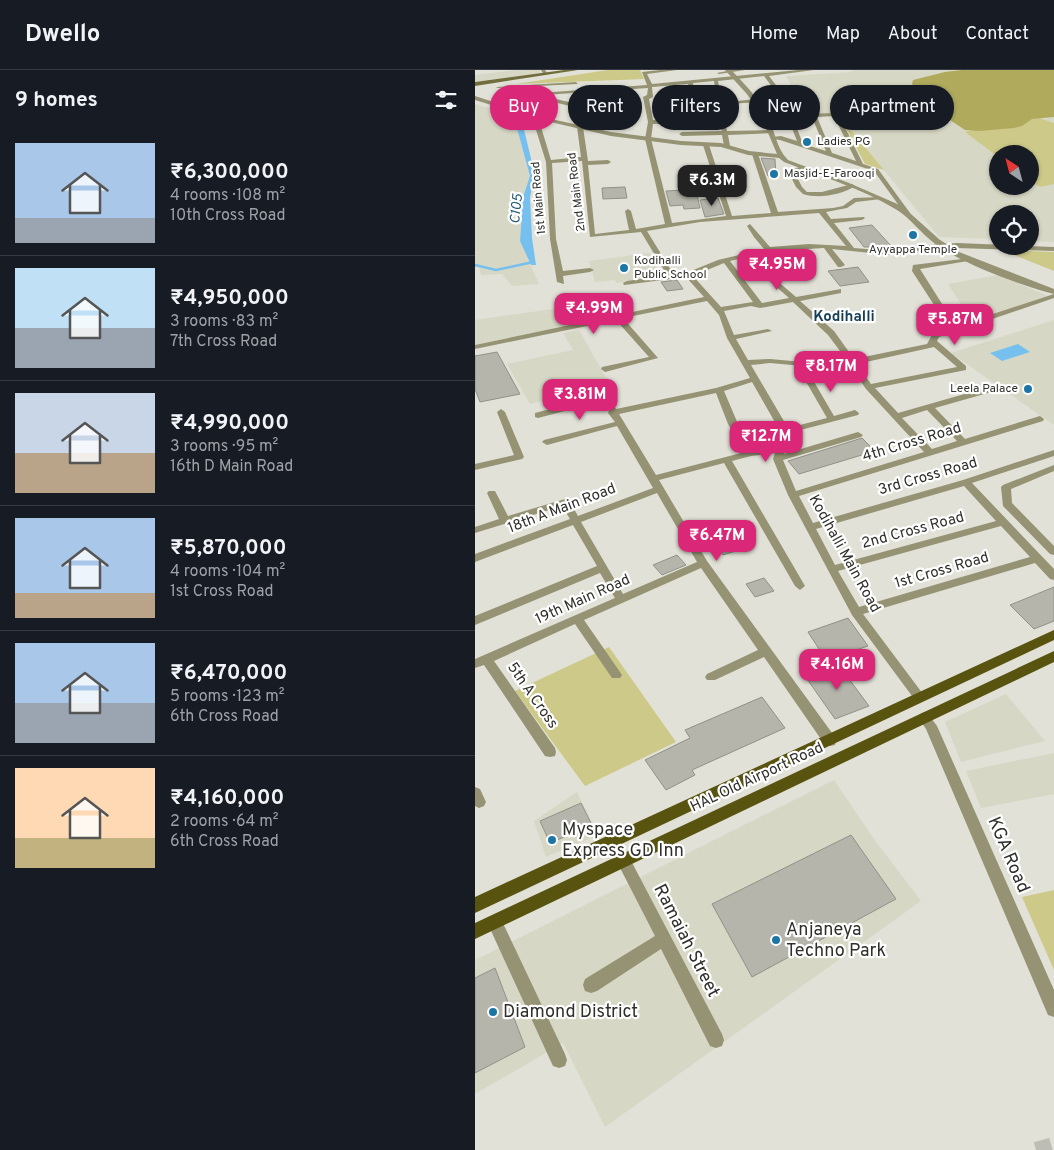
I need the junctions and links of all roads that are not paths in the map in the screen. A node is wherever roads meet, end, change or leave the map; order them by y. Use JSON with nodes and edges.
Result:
{"nodes":[{"id":1,"x":575,"y":70,"type":"edge"},
{"id":2,"x":675,"y":70,"type":"edge"},
{"id":3,"x":743,"y":70,"type":"edge"},
{"id":4,"x":812,"y":70,"type":"edge"},
{"id":5,"x":729,"y":71,"type":"edge"},
{"id":6,"x":545,"y":72,"type":"edge"},
{"id":7,"x":711,"y":73,"type":"dead end"},
{"id":8,"x":766,"y":75,"type":"junction"},
{"id":9,"x":665,"y":78,"type":"dead end"},
{"id":10,"x":647,"y":79,"type":"junction"},
{"id":11,"x":737,"y":79,"type":"junction"},
{"id":12,"x":637,"y":80,"type":"dead end"},
{"id":13,"x":716,"y":80,"type":"junction"},
{"id":14,"x":484,"y":83,"type":"junction"},
{"id":15,"x":587,"y":83,"type":"dead end"},
{"id":16,"x":690,"y":83,"type":"joint"},
{"id":17,"x":475,"y":84,"type":"edge"},
{"id":18,"x":491,"y":85,"type":"edge"},
{"id":19,"x":542,"y":85,"type":"edge"},
{"id":20,"x":717,"y":85,"type":"edge"},
{"id":21,"x":774,"y":85,"type":"edge"},
{"id":22,"x":650,"y":86,"type":"junction"},
{"id":23,"x":642,"y":87,"type":"edge"},
{"id":24,"x":749,"y":92,"type":"edge"},
{"id":25,"x":477,"y":97,"type":"edge"},
{"id":26,"x":490,"y":101,"type":"edge"},
{"id":27,"x":820,"y":115,"type":"edge"},
{"id":28,"x":651,"y":122,"type":"joint"},
{"id":29,"x":540,"y":130,"type":"edge"},
{"id":30,"x":580,"y":130,"type":"edge"},
{"id":31,"x":593,"y":130,"type":"edge"},
{"id":32,"x":724,"y":130,"type":"edge"},
{"id":33,"x":771,"y":130,"type":"edge"},
{"id":34,"x":795,"y":130,"type":"edge"},
{"id":35,"x":820,"y":130,"type":"edge"},
{"id":36,"x":725,"y":133,"type":"junction"},
{"id":37,"x":682,"y":134,"type":"dead end"},
{"id":38,"x":773,"y":135,"type":"junction"},
{"id":39,"x":648,"y":139,"type":"junction"},
{"id":40,"x":706,"y":144,"type":"junction"},
{"id":41,"x":801,"y":145,"type":"junction"},
{"id":42,"x":727,"y":146,"type":"junction"},
{"id":43,"x":607,"y":152,"type":"dead end"},
{"id":44,"x":755,"y":154,"type":"junction"},
{"id":45,"x":830,"y":155,"type":"junction"},
{"id":46,"x":781,"y":156,"type":"junction"},
{"id":47,"x":585,"y":161,"type":"junction"},
{"id":48,"x":549,"y":162,"type":"junction"},
{"id":49,"x":789,"y":163,"type":"junction"},
{"id":50,"x":861,"y":165,"type":"junction"},
{"id":51,"x":802,"y":168,"type":"junction"},
{"id":52,"x":852,"y":186,"type":"junction"},
{"id":53,"x":801,"y":198,"type":"dead end"},
{"id":54,"x":879,"y":198,"type":"junction"},
{"id":55,"x":805,"y":205,"type":"dead end"},
{"id":56,"x":627,"y":211,"type":"dead end"},
{"id":57,"x":809,"y":212,"type":"junction"},
{"id":58,"x":821,"y":212,"type":"junction"},
{"id":59,"x":907,"y":213,"type":"junction"},
{"id":60,"x":775,"y":214,"type":"junction"},
{"id":61,"x":729,"y":218,"type":"junction"},
{"id":62,"x":862,"y":218,"type":"dead end"},
{"id":63,"x":830,"y":221,"type":"junction"},
{"id":64,"x":669,"y":225,"type":"junction"},
{"id":65,"x":750,"y":226,"type":"dead end"},
{"id":66,"x":638,"y":231,"type":"junction"},
{"id":67,"x":826,"y":246,"type":"junction"},
{"id":68,"x":943,"y":246,"type":"junction"},
{"id":69,"x":1054,"y":249,"type":"edge"},
{"id":70,"x":769,"y":250,"type":"junction"},
{"id":71,"x":852,"y":250,"type":"junction"},
{"id":72,"x":968,"y":259,"type":"junction"},
{"id":73,"x":726,"y":261,"type":"junction"},
{"id":74,"x":841,"y":266,"type":"dead end"},
{"id":75,"x":761,"y":269,"type":"dead end"},
{"id":76,"x":590,"y":270,"type":"dead end"},
{"id":77,"x":560,"y":274,"type":"junction"},
{"id":78,"x":688,"y":275,"type":"junction"},
{"id":79,"x":672,"y":277,"type":"junction"},
{"id":80,"x":561,"y":282,"type":"dead end"},
{"id":81,"x":627,"y":283,"type":"dead end"},
{"id":82,"x":838,"y":291,"type":"dead end"},
{"id":83,"x":1054,"y":292,"type":"edge"},
{"id":84,"x":1054,"y":296,"type":"edge"},
{"id":85,"x":709,"y":298,"type":"junction"},
{"id":86,"x":793,"y":299,"type":"junction"},
{"id":87,"x":760,"y":306,"type":"junction"},
{"id":88,"x":719,"y":309,"type":"junction"},
{"id":89,"x":619,"y":318,"type":"junction"},
{"id":90,"x":954,"y":329,"type":"junction"},
{"id":91,"x":767,"y":331,"type":"dead end"},
{"id":92,"x":731,"y":338,"type":"junction"},
{"id":93,"x":932,"y":341,"type":"junction"},
{"id":94,"x":475,"y":347,"type":"edge"},
{"id":95,"x":850,"y":360,"type":"junction"},
{"id":96,"x":747,"y":363,"type":"junction"},
{"id":97,"x":605,"y":369,"type":"dead end"},
{"id":98,"x":755,"y":379,"type":"junction"},
{"id":99,"x":809,"y":380,"type":"dead end"},
{"id":100,"x":598,"y":386,"type":"dead end"},
{"id":101,"x":869,"y":387,"type":"junction"},
{"id":102,"x":999,"y":388,"type":"dead end"},
{"id":103,"x":719,"y":390,"type":"junction"},
{"id":104,"x":604,"y":398,"type":"junction"},
{"id":105,"x":929,"y":407,"type":"junction"},
{"id":106,"x":501,"y":412,"type":"dead end"},
{"id":107,"x":613,"y":413,"type":"junction"},
{"id":108,"x":855,"y":413,"type":"dead end"},
{"id":109,"x":538,"y":415,"type":"dead end"},
{"id":110,"x":895,"y":417,"type":"junction"},
{"id":111,"x":832,"y":418,"type":"junction"},
{"id":112,"x":1040,"y":419,"type":"dead end"},
{"id":113,"x":620,"y":424,"type":"junction"},
{"id":114,"x":785,"y":431,"type":"junction"},
{"id":115,"x":858,"y":435,"type":"dead end"},
{"id":116,"x":547,"y":442,"type":"dead end"},
{"id":117,"x":964,"y":443,"type":"junction"},
{"id":118,"x":929,"y":453,"type":"junction"},
{"id":119,"x":1054,"y":453,"type":"edge"},
{"id":120,"x":751,"y":454,"type":"junction"},
{"id":121,"x":778,"y":455,"type":"junction"},
{"id":122,"x":727,"y":460,"type":"junction"},
{"id":123,"x":475,"y":467,"type":"edge"},
{"id":124,"x":1054,"y":468,"type":"edge"},
{"id":125,"x":966,"y":482,"type":"junction"},
{"id":126,"x":656,"y":484,"type":"junction"},
{"id":127,"x":492,"y":493,"type":"dead end"},
{"id":128,"x":793,"y":494,"type":"junction"},
{"id":129,"x":505,"y":520,"type":"junction"},
{"id":130,"x":574,"y":520,"type":"junction"},
{"id":131,"x":1003,"y":522,"type":"junction"},
{"id":132,"x":810,"y":527,"type":"junction"},
{"id":133,"x":475,"y":530,"type":"edge"},
{"id":134,"x":1054,"y":552,"type":"edge"},
{"id":135,"x":475,"y":558,"type":"edge"},
{"id":136,"x":1036,"y":559,"type":"junction"},
{"id":137,"x":703,"y":563,"type":"junction"},
{"id":138,"x":602,"y":568,"type":"junction"},
{"id":139,"x":832,"y":569,"type":"junction"},
{"id":140,"x":1054,"y":576,"type":"edge"},
{"id":141,"x":800,"y":586,"type":"dead end"},
{"id":142,"x":621,"y":599,"type":"junction"},
{"id":143,"x":857,"y":612,"type":"junction"},
{"id":144,"x":577,"y":619,"type":"junction"},
{"id":145,"x":475,"y":621,"type":"edge"},
{"id":146,"x":1054,"y":635,"type":"edge"},
{"id":147,"x":766,"y":651,"type":"junction"},
{"id":148,"x":1054,"y":656,"type":"edge"},
{"id":149,"x":481,"y":661,"type":"edge"},
{"id":150,"x":616,"y":675,"type":"dead end"},
{"id":151,"x":711,"y":677,"type":"dead end"},
{"id":152,"x":919,"y":697,"type":"junction"},
{"id":153,"x":924,"y":717,"type":"junction"},
{"id":154,"x":830,"y":740,"type":"junction"},
{"id":155,"x":550,"y":752,"type":"dead end"},
{"id":156,"x":623,"y":860,"type":"junction"},
{"id":157,"x":475,"y":905,"type":"edge"},
{"id":158,"x":495,"y":922,"type":"junction"},
{"id":159,"x":475,"y":931,"type":"edge"},
{"id":160,"x":664,"y":940,"type":"junction"},
{"id":161,"x":591,"y":984,"type":"dead end"},
{"id":162,"x":1054,"y":1010,"type":"edge"},
{"id":163,"x":715,"y":1040,"type":"dead end"},
{"id":164,"x":559,"y":1060,"type":"dead end"}],
"edges":[{"from":1,"to":6,"type":"main road"},
{"from":2,"to":10,"type":"street"},
{"from":3,"to":5,"type":"street"},
{"from":4,"to":8,"type":"street"},
{"from":5,"to":7,"type":"street"},
{"from":5,"to":11,"type":"street"},
{"from":6,"to":14,"type":"main road"},
{"from":8,"to":11,"type":"street"},
{"from":8,"to":21,"type":"street"},
{"from":9,"to":10,"type":"street"},
{"from":10,"to":12,"type":"street"},
{"from":10,"to":22,"type":"street"},
{"from":11,"to":13,"type":"street"},
{"from":11,"to":24,"type":"street"},
{"from":13,"to":16,"type":"street"},
{"from":13,"to":20,"type":"street"},
{"from":14,"to":17,"type":"main road"},
{"from":14,"to":18,"type":"street"},
{"from":15,"to":19,"type":"street"},
{"from":16,"to":22,"type":"street"},
{"from":22,"to":23,"type":"street"},
{"from":22,"to":28,"type":"street"},
{"from":25,"to":26,"type":"street"},
{"from":27,"to":50,"type":"street"},
{"from":28,"to":39,"type":"street"},
{"from":29,"to":48,"type":"street","name":"1st Main Road"},
{"from":30,"to":47,"type":"street","name":"2nd Main Road"},
{"from":31,"to":39,"type":"street"},
{"from":32,"to":36,"type":"street"},
{"from":33,"to":38,"type":"street"},
{"from":34,"to":41,"type":"street"},
{"from":35,"to":45,"type":"street"},
{"from":36,"to":37,"type":"street"},
{"from":36,"to":38,"type":"street"},
{"from":36,"to":42,"type":"street"},
{"from":38,"to":41,"type":"street"},
{"from":38,"to":46,"type":"street"},
{"from":39,"to":40,"type":"street"},
{"from":39,"to":64,"type":"street"},
{"from":40,"to":42,"type":"street"},
{"from":40,"to":61,"type":"street"},
{"from":41,"to":45,"type":"street"},
{"from":42,"to":44,"type":"street"},
{"from":43,"to":47,"type":"street"},
{"from":44,"to":46,"type":"street"},
{"from":44,"to":60,"type":"street"},
{"from":45,"to":50,"type":"street"},
{"from":46,"to":49,"type":"street"},
{"from":47,"to":48,"type":"street"},
{"from":47,"to":66,"type":"street","name":"2nd Main Road"},
{"from":48,"to":77,"type":"street","name":"1st Main Road"},
{"from":49,"to":51,"type":"street"},
{"from":49,"to":53,"type":"street"},
{"from":50,"to":59,"type":"street"},
{"from":51,"to":52,"type":"street"},
{"from":51,"to":52,"type":"street"},
{"from":52,"to":54,"type":"street"},
{"from":54,"to":58,"type":"street"},
{"from":54,"to":59,"type":"street"},
{"from":55,"to":57,"type":"street"},
{"from":56,"to":66,"type":"street"},
{"from":57,"to":58,"type":"street"},
{"from":57,"to":60,"type":"street"},
{"from":58,"to":63,"type":"street"},
{"from":59,"to":68,"type":"street"},
{"from":60,"to":61,"type":"street"},
{"from":61,"to":64,"type":"street"},
{"from":62,"to":63,"type":"street"},
{"from":63,"to":71,"type":"street"},
{"from":64,"to":66,"type":"street"},
{"from":65,"to":70,"type":"street"},
{"from":66,"to":79,"type":"street"},
{"from":67,"to":70,"type":"street"},
{"from":67,"to":71,"type":"street"},
{"from":67,"to":74,"type":"street"},
{"from":68,"to":69,"type":"street"},
{"from":68,"to":71,"type":"street"},
{"from":68,"to":72,"type":"street"},
{"from":70,"to":73,"type":"street"},
{"from":72,"to":83,"type":"street"},
{"from":72,"to":90,"type":"street"},
{"from":73,"to":78,"type":"street"},
{"from":73,"to":87,"type":"street"},
{"from":75,"to":86,"type":"street"},
{"from":76,"to":77,"type":"street"},
{"from":77,"to":80,"type":"street","name":"1st Main Road"},
{"from":78,"to":79,"type":"street"},
{"from":78,"to":85,"type":"street"},
{"from":79,"to":81,"type":"street"},
{"from":82,"to":86,"type":"street"},
{"from":84,"to":90,"type":"street"},
{"from":85,"to":88,"type":"street"},
{"from":85,"to":89,"type":"street"},
{"from":86,"to":87,"type":"street"},
{"from":86,"to":95,"type":"street"},
{"from":87,"to":88,"type":"street"},
{"from":88,"to":92,"type":"street"},
{"from":89,"to":94,"type":"street"},
{"from":89,"to":97,"type":"street"},
{"from":90,"to":93,"type":"street"},
{"from":91,"to":92,"type":"street"},
{"from":92,"to":96,"type":"street"},
{"from":93,"to":95,"type":"street"},
{"from":93,"to":101,"type":"street"},
{"from":95,"to":96,"type":"street"},
{"from":95,"to":101,"type":"street"},
{"from":96,"to":98,"type":"street"},
{"from":98,"to":103,"type":"street"},
{"from":98,"to":114,"type":"street"},
{"from":99,"to":111,"type":"street"},
{"from":100,"to":104,"type":"street"},
{"from":101,"to":110,"type":"street"},
{"from":102,"to":105,"type":"street"},
{"from":103,"to":107,"type":"street"},
{"from":103,"to":120,"type":"street"},
{"from":104,"to":107,"type":"street"},
{"from":104,"to":109,"type":"street"},
{"from":105,"to":110,"type":"street"},
{"from":105,"to":117,"type":"street"},
{"from":106,"to":123,"type":"street"},
{"from":107,"to":113,"type":"street"},
{"from":108,"to":111,"type":"street"},
{"from":110,"to":118,"type":"street"},
{"from":111,"to":114,"type":"street"},
{"from":112,"to":117,"type":"street","name":"4th Cross Road"},
{"from":113,"to":116,"type":"street"},
{"from":113,"to":126,"type":"street"},
{"from":114,"to":121,"type":"street"},
{"from":115,"to":121,"type":"street"},
{"from":117,"to":118,"type":"street","name":"4th Cross Road"},
{"from":118,"to":128,"type":"street","name":"4th Cross Road"},
{"from":119,"to":125,"type":"street","name":"3rd Cross Road"},
{"from":120,"to":121,"type":"street"},
{"from":120,"to":122,"type":"street"},
{"from":121,"to":128,"type":"street","name":"Kodihalli Main Road"},
{"from":122,"to":126,"type":"street"},
{"from":122,"to":141,"type":"street"},
{"from":124,"to":134,"type":"street"},
{"from":125,"to":131,"type":"street"},
{"from":125,"to":132,"type":"street","name":"3rd Cross Road"},
{"from":126,"to":130,"type":"street","name":"18th A Main Road"},
{"from":126,"to":137,"type":"street"},
{"from":127,"to":129,"type":"street"},
{"from":128,"to":132,"type":"street","name":"Kodihalli Main Road"},
{"from":129,"to":130,"type":"street"},
{"from":129,"to":133,"type":"street"},
{"from":130,"to":135,"type":"street","name":"18th A Main Road"},
{"from":130,"to":138,"type":"street"},
{"from":131,"to":136,"type":"street"},
{"from":131,"to":139,"type":"street","name":"2nd Cross Road"},
{"from":132,"to":139,"type":"street","name":"Kodihalli Main Road"},
{"from":136,"to":140,"type":"street"},
{"from":136,"to":143,"type":"street","name":"1st Cross Road"},
{"from":137,"to":142,"type":"street","name":"19th Main Road"},
{"from":137,"to":147,"type":"street"},
{"from":138,"to":142,"type":"street"},
{"from":138,"to":145,"type":"street"},
{"from":139,"to":143,"type":"street","name":"Kodihalli Main Road"},
{"from":142,"to":144,"type":"street","name":"19th Main Road"},
{"from":143,"to":152,"type":"street","name":"Kodihalli Main Road"},
{"from":144,"to":149,"type":"street","name":"19th Main Road"},
{"from":144,"to":150,"type":"street"},
{"from":146,"to":152,"type":"main road","name":"HAL Old Airport Road"},
{"from":147,"to":151,"type":"street"},
{"from":147,"to":154,"type":"street"},
{"from":148,"to":153,"type":"main road","name":"HAL Old Airport Road"},
{"from":149,"to":155,"type":"street","name":"5th A Cross"},
{"from":152,"to":154,"type":"main road","name":"HAL Old Airport Road"},
{"from":153,"to":156,"type":"main road","name":"HAL Old Airport Road"},
{"from":153,"to":162,"type":"street","name":"KGA Road"},
{"from":154,"to":157,"type":"main road","name":"HAL Old Airport Road"},
{"from":156,"to":158,"type":"main road","name":"HAL Old Airport Road"},
{"from":156,"to":160,"type":"street","name":"Ramaiah Street"},
{"from":158,"to":159,"type":"main road","name":"HAL Old Airport Road"},
{"from":158,"to":164,"type":"street"},
{"from":160,"to":161,"type":"street"},
{"from":160,"to":163,"type":"street","name":"Ramaiah Street"}]}
